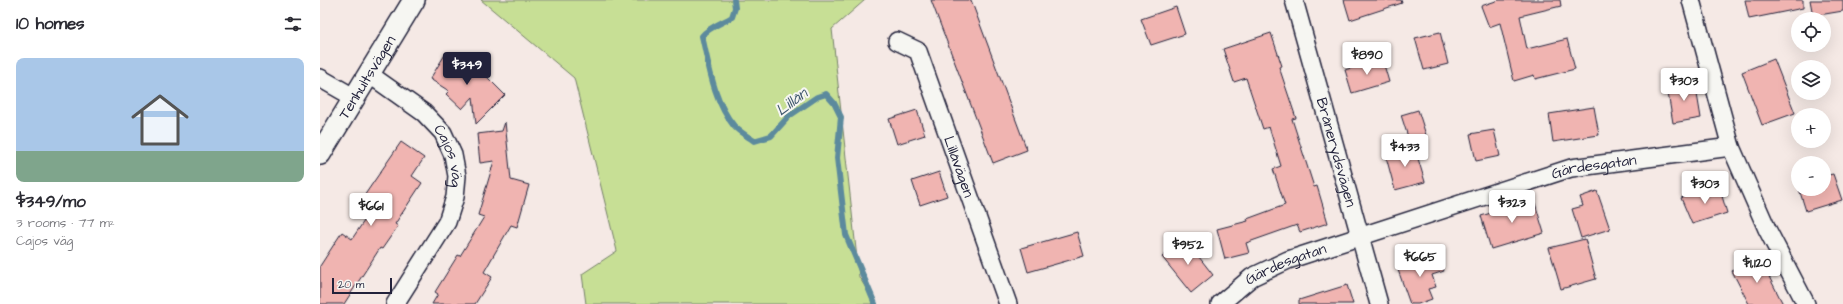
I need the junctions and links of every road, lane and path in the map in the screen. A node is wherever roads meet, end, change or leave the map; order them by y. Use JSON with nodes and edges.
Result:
{"nodes":[{"id":1,"x":414,"y":0,"type":"edge"},
{"id":2,"x":1294,"y":0,"type":"edge"},
{"id":3,"x":1691,"y":0,"type":"edge"},
{"id":4,"x":897,"y":41,"type":"dead end"},
{"id":5,"x":369,"y":74,"type":"junction"},
{"id":6,"x":320,"y":78,"type":"edge"},
{"id":7,"x":355,"y":98,"type":"junction"},
{"id":8,"x":1731,"y":147,"type":"junction"},
{"id":9,"x":320,"y":154,"type":"edge"},
{"id":10,"x":1360,"y":236,"type":"junction"},
{"id":11,"x":395,"y":304,"type":"edge"},
{"id":12,"x":1008,"y":304,"type":"edge"},
{"id":13,"x":1220,"y":304,"type":"edge"},
{"id":14,"x":1379,"y":304,"type":"edge"},
{"id":15,"x":1806,"y":304,"type":"edge"}],
"edges":[{"from":1,"to":5,"type":"street","name":"Tenhultsvägen"},
{"from":2,"to":10,"type":"street","name":"Brånerydsvägen"},
{"from":3,"to":8,"type":"street"},
{"from":4,"to":12,"type":"street","name":"Lillåvägen"},
{"from":5,"to":7,"type":"street","name":"Tenhultsvägen"},
{"from":5,"to":11,"type":"street","name":"Cajos väg"},
{"from":6,"to":7,"type":"street"},
{"from":7,"to":9,"type":"street","name":"Tenhultsvägen"},
{"from":8,"to":10,"type":"street","name":"Gärdesgatan"},
{"from":8,"to":15,"type":"street"},
{"from":10,"to":13,"type":"street","name":"Gärdesgatan"},
{"from":10,"to":14,"type":"street","name":"Brånerydsvägen"}]}
